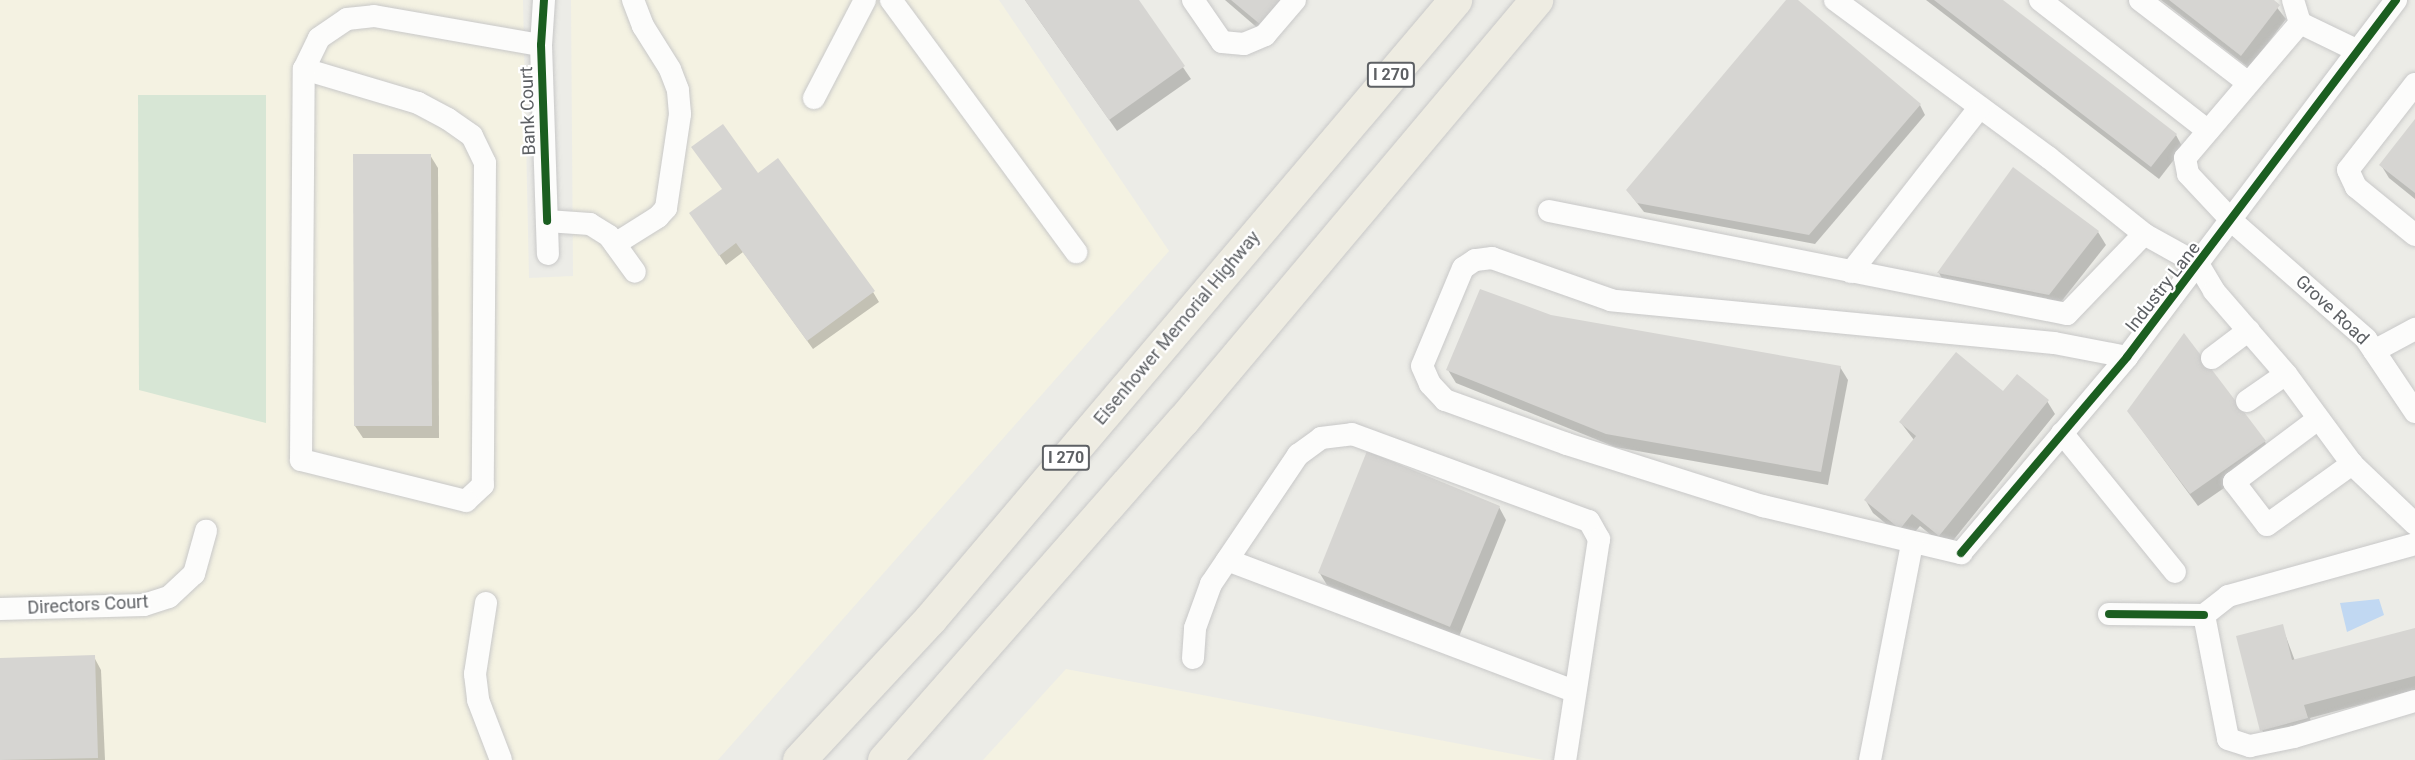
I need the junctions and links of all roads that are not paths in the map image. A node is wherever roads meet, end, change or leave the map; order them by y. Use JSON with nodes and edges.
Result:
{"nodes":[{"id":1,"x":544,"y":0,"type":"edge"},
{"id":2,"x":633,"y":0,"type":"edge"},
{"id":3,"x":865,"y":0,"type":"edge"},
{"id":4,"x":891,"y":0,"type":"edge"},
{"id":5,"x":1193,"y":0,"type":"edge"},
{"id":6,"x":1295,"y":0,"type":"edge"},
{"id":7,"x":1455,"y":0,"type":"edge"},
{"id":8,"x":1536,"y":0,"type":"edge"},
{"id":9,"x":1835,"y":0,"type":"edge"},
{"id":10,"x":2040,"y":0,"type":"edge"},
{"id":11,"x":2140,"y":0,"type":"edge"},
{"id":12,"x":2294,"y":0,"type":"edge"},
{"id":13,"x":2396,"y":0,"type":"edge"},
{"id":14,"x":2404,"y":0,"type":"edge"},
{"id":15,"x":2415,"y":10,"type":"edge"},
{"id":16,"x":2300,"y":23,"type":"junction"},
{"id":17,"x":541,"y":45,"type":"junction"},
{"id":18,"x":2358,"y":51,"type":"junction"},
{"id":19,"x":304,"y":69,"type":"junction"},
{"id":20,"x":2248,"y":83,"type":"junction"},
{"id":21,"x":2415,"y":84,"type":"edge"},
{"id":22,"x":814,"y":98,"type":"dead end"},
{"id":23,"x":1980,"y":107,"type":"junction"},
{"id":24,"x":2208,"y":131,"type":"junction"},
{"id":25,"x":1549,"y":210,"type":"dead end"},
{"id":26,"x":547,"y":221,"type":"junction"},
{"id":27,"x":2233,"y":222,"type":"junction"},
{"id":28,"x":2144,"y":234,"type":"junction"},
{"id":29,"x":2415,"y":235,"type":"edge"},
{"id":30,"x":615,"y":244,"type":"junction"},
{"id":31,"x":1076,"y":252,"type":"dead end"},
{"id":32,"x":548,"y":254,"type":"dead end"},
{"id":33,"x":2198,"y":264,"type":"junction"},
{"id":34,"x":635,"y":272,"type":"dead end"},
{"id":35,"x":1851,"y":272,"type":"junction"},
{"id":36,"x":2415,"y":329,"type":"edge"},
{"id":37,"x":2249,"y":330,"type":"junction"},
{"id":38,"x":2374,"y":351,"type":"junction"},
{"id":39,"x":2127,"y":357,"type":"junction"},
{"id":40,"x":2212,"y":358,"type":"dead end"},
{"id":41,"x":2286,"y":374,"type":"junction"},
{"id":42,"x":2247,"y":401,"type":"dead end"},
{"id":43,"x":2415,"y":412,"type":"edge"},
{"id":44,"x":2318,"y":419,"type":"junction"},
{"id":45,"x":2062,"y":433,"type":"junction"},
{"id":46,"x":2352,"y":464,"type":"junction"},
{"id":47,"x":2415,"y":524,"type":"edge"},
{"id":48,"x":206,"y":531,"type":"dead end"},
{"id":49,"x":1912,"y":543,"type":"junction"},
{"id":50,"x":2415,"y":544,"type":"edge"},
{"id":51,"x":1227,"y":560,"type":"junction"},
{"id":52,"x":2175,"y":572,"type":"dead end"},
{"id":53,"x":486,"y":603,"type":"dead end"},
{"id":54,"x":0,"y":609,"type":"edge"},
{"id":55,"x":2109,"y":614,"type":"dead end"},
{"id":56,"x":2204,"y":615,"type":"junction"},
{"id":57,"x":1193,"y":658,"type":"dead end"},
{"id":58,"x":1574,"y":691,"type":"junction"},
{"id":59,"x":2415,"y":701,"type":"edge"},
{"id":60,"x":501,"y":760,"type":"edge"},
{"id":61,"x":799,"y":760,"type":"edge"},
{"id":62,"x":884,"y":760,"type":"edge"},
{"id":63,"x":1565,"y":760,"type":"edge"},
{"id":64,"x":1870,"y":760,"type":"edge"}],
"edges":[{"from":1,"to":17,"type":"street","name":"Bank Court"},
{"from":2,"to":30,"type":"street"},
{"from":3,"to":22,"type":"street"},
{"from":4,"to":31,"type":"street"},
{"from":5,"to":6,"type":"street"},
{"from":7,"to":61,"type":"highway","name":"Eisenhower Memorial Highway","number":"I 270"},
{"from":8,"to":62,"type":"highway"},
{"from":9,"to":23,"type":"street"},
{"from":10,"to":24,"type":"street"},
{"from":11,"to":20,"type":"street"},
{"from":12,"to":16,"type":"street"},
{"from":13,"to":18,"type":"street","name":"Industry Lane"},
{"from":14,"to":15,"type":"street"},
{"from":16,"to":18,"type":"street"},
{"from":16,"to":20,"type":"street"},
{"from":17,"to":19,"type":"street"},
{"from":17,"to":26,"type":"street","name":"Bank Court"},
{"from":18,"to":27,"type":"street","name":"Industry Lane"},
{"from":19,"to":19,"type":"street"},
{"from":20,"to":24,"type":"street"},
{"from":21,"to":29,"type":"street"},
{"from":23,"to":28,"type":"street"},
{"from":23,"to":35,"type":"street"},
{"from":24,"to":27,"type":"street","name":"Grove Road"},
{"from":25,"to":35,"type":"street"},
{"from":26,"to":30,"type":"street"},
{"from":26,"to":32,"type":"street","name":"Bank Court"},
{"from":27,"to":33,"type":"street","name":"Industry Lane"},
{"from":27,"to":38,"type":"street","name":"Grove Road"},
{"from":28,"to":33,"type":"street"},
{"from":28,"to":35,"type":"street"},
{"from":30,"to":34,"type":"street"},
{"from":33,"to":37,"type":"street"},
{"from":33,"to":39,"type":"street","name":"Industry Lane"},
{"from":36,"to":38,"type":"street"},
{"from":37,"to":40,"type":"street"},
{"from":37,"to":41,"type":"street"},
{"from":38,"to":43,"type":"street","name":"Grove Road"},
{"from":39,"to":45,"type":"street","name":"Industry Lane"},
{"from":39,"to":49,"type":"street"},
{"from":41,"to":42,"type":"street"},
{"from":41,"to":44,"type":"street"},
{"from":44,"to":46,"type":"street"},
{"from":44,"to":46,"type":"street"},
{"from":45,"to":49,"type":"street","name":"Industry Lane"},
{"from":45,"to":52,"type":"street"},
{"from":46,"to":47,"type":"street"},
{"from":48,"to":54,"type":"street","name":"Directors Court"},
{"from":49,"to":64,"type":"street"},
{"from":50,"to":56,"type":"street"},
{"from":51,"to":57,"type":"street"},
{"from":51,"to":58,"type":"street"},
{"from":51,"to":58,"type":"street"},
{"from":53,"to":60,"type":"street"},
{"from":55,"to":56,"type":"street"},
{"from":56,"to":59,"type":"street"},
{"from":58,"to":63,"type":"street"}]}
